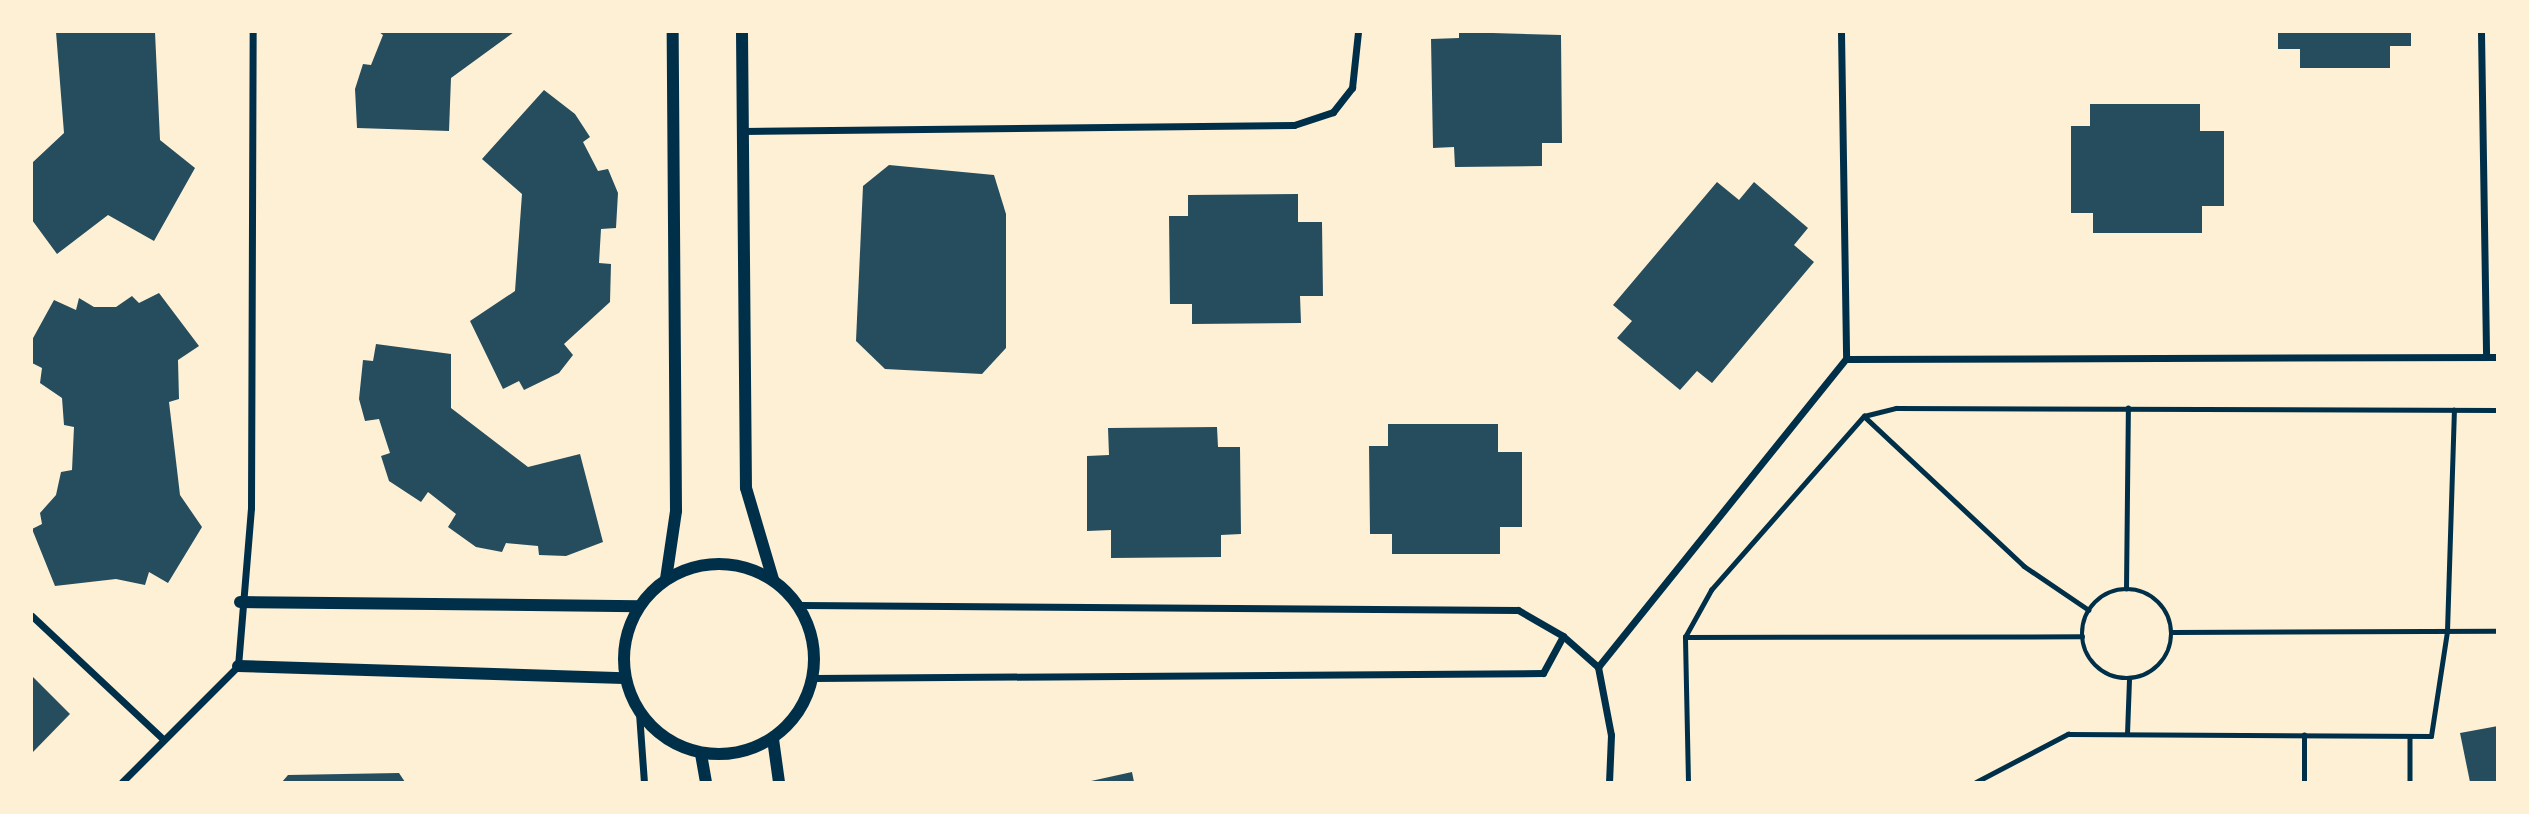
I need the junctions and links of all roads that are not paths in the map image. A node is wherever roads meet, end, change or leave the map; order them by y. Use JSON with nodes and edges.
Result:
{"nodes":[{"id":1,"x":253,"y":32,"type":"edge"},
{"id":2,"x":673,"y":32,"type":"edge"},
{"id":3,"x":742,"y":32,"type":"edge"},
{"id":4,"x":1358,"y":32,"type":"edge"},
{"id":5,"x":1841,"y":32,"type":"edge"},
{"id":6,"x":2481,"y":32,"type":"edge"},
{"id":7,"x":743,"y":131,"type":"junction"},
{"id":8,"x":2486,"y":357,"type":"junction"},
{"id":9,"x":2497,"y":357,"type":"edge"},
{"id":10,"x":1846,"y":359,"type":"junction"},
{"id":11,"x":666,"y":579,"type":"junction"},
{"id":12,"x":773,"y":579,"type":"junction"},
{"id":13,"x":240,"y":602,"type":"junction"},
{"id":14,"x":639,"y":606,"type":"junction"},
{"id":15,"x":800,"y":606,"type":"junction"},
{"id":16,"x":32,"y":616,"type":"edge"},
{"id":17,"x":1563,"y":636,"type":"junction"},
{"id":18,"x":238,"y":666,"type":"junction"},
{"id":19,"x":1598,"y":667,"type":"junction"},
{"id":20,"x":624,"y":678,"type":"junction"},
{"id":21,"x":814,"y":678,"type":"junction"},
{"id":22,"x":639,"y":713,"type":"junction"},
{"id":23,"x":163,"y":739,"type":"junction"},
{"id":24,"x":773,"y":739,"type":"junction"},
{"id":25,"x":701,"y":754,"type":"junction"},
{"id":26,"x":122,"y":782,"type":"edge"},
{"id":27,"x":644,"y":782,"type":"edge"},
{"id":28,"x":706,"y":782,"type":"edge"},
{"id":29,"x":779,"y":782,"type":"edge"},
{"id":30,"x":1609,"y":782,"type":"edge"}],
"edges":[{"from":1,"to":13,"type":"street"},
{"from":2,"to":11,"type":"street"},
{"from":3,"to":7,"type":"street"},
{"from":4,"to":7,"type":"street"},
{"from":5,"to":10,"type":"street"},
{"from":6,"to":8,"type":"street"},
{"from":7,"to":12,"type":"street"},
{"from":8,"to":9,"type":"street"},
{"from":8,"to":10,"type":"street"},
{"from":10,"to":19,"type":"street"},
{"from":11,"to":12,"type":"street"},
{"from":11,"to":14,"type":"street"},
{"from":12,"to":15,"type":"street"},
{"from":13,"to":14,"type":"street"},
{"from":13,"to":18,"type":"street"},
{"from":14,"to":20,"type":"street"},
{"from":15,"to":17,"type":"street"},
{"from":15,"to":21,"type":"street"},
{"from":16,"to":23,"type":"street"},
{"from":17,"to":19,"type":"street"},
{"from":17,"to":21,"type":"street"},
{"from":18,"to":20,"type":"street"},
{"from":18,"to":23,"type":"street"},
{"from":19,"to":30,"type":"street"},
{"from":20,"to":22,"type":"street"},
{"from":21,"to":24,"type":"street"},
{"from":22,"to":25,"type":"street"},
{"from":22,"to":27,"type":"street"},
{"from":23,"to":26,"type":"street"},
{"from":24,"to":25,"type":"street"},
{"from":24,"to":29,"type":"street"},
{"from":25,"to":28,"type":"street"}]}
